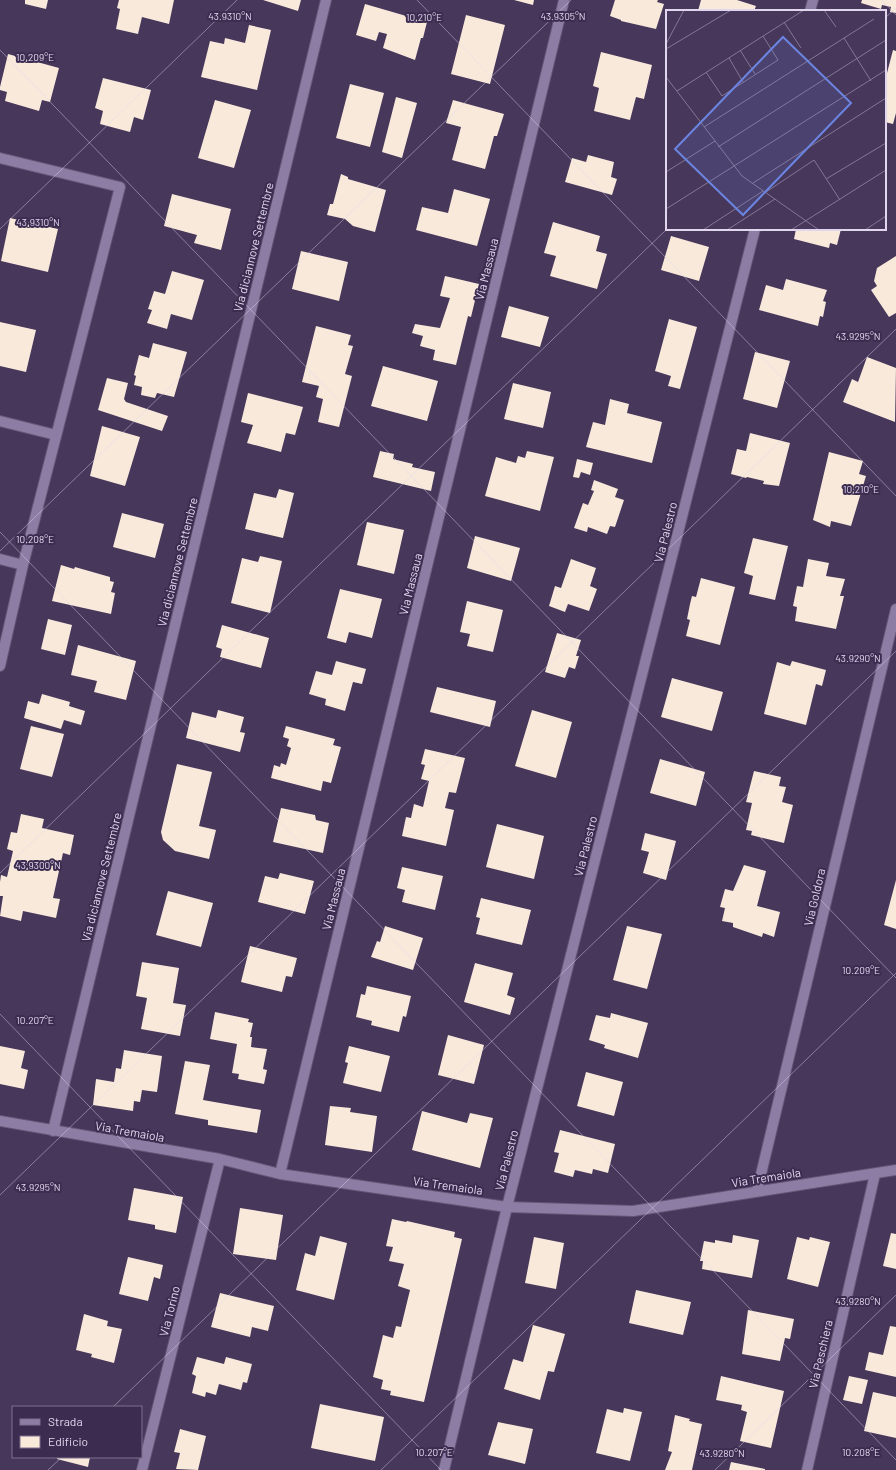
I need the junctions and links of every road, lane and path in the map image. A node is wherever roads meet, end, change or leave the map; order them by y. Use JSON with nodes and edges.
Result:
{"nodes":[{"id":1,"x":326,"y":0,"type":"edge"},
{"id":2,"x":564,"y":0,"type":"edge"},
{"id":3,"x":813,"y":0,"type":"edge"},
{"id":4,"x":810,"y":10,"type":"edge"},
{"id":5,"x":0,"y":158,"type":"edge"},
{"id":6,"x":755,"y":230,"type":"edge"},
{"id":7,"x":0,"y":421,"type":"edge"},
{"id":8,"x":56,"y":435,"type":"junction"},
{"id":9,"x":0,"y":559,"type":"edge"},
{"id":10,"x":23,"y":565,"type":"junction"},
{"id":11,"x":896,"y":609,"type":"edge"},
{"id":12,"x":0,"y":666,"type":"edge"},
{"id":13,"x":0,"y":1121,"type":"edge"},
{"id":14,"x":53,"y":1131,"type":"junction"},
{"id":15,"x":220,"y":1159,"type":"junction"},
{"id":16,"x":896,"y":1170,"type":"edge"},
{"id":17,"x":280,"y":1174,"type":"junction"},
{"id":18,"x":875,"y":1174,"type":"junction"},
{"id":19,"x":757,"y":1191,"type":"junction"},
{"id":20,"x":507,"y":1207,"type":"junction"},
{"id":21,"x":142,"y":1470,"type":"edge"},
{"id":22,"x":444,"y":1470,"type":"edge"},
{"id":23,"x":807,"y":1470,"type":"edge"}],
"edges":[{"from":1,"to":14,"type":"street","name":"Via diciannove Settembre"},
{"from":2,"to":17,"type":"street","name":"Via Massaua"},
{"from":3,"to":4,"type":"street"},
{"from":5,"to":8,"type":"street"},
{"from":6,"to":20,"type":"street","name":"Via Palestro"},
{"from":7,"to":8,"type":"street"},
{"from":8,"to":10,"type":"street"},
{"from":9,"to":10,"type":"street"},
{"from":10,"to":12,"type":"street"},
{"from":11,"to":19,"type":"street","name":"Via Goldora"},
{"from":13,"to":14,"type":"street","name":"Via Tremaiola"},
{"from":14,"to":15,"type":"street","name":"Via Tremaiola"},
{"from":15,"to":17,"type":"street","name":"Via Tremaiola"},
{"from":15,"to":21,"type":"street","name":"Via Torino"},
{"from":16,"to":18,"type":"street","name":"Via Tremaiola"},
{"from":17,"to":20,"type":"street","name":"Via Tremaiola"},
{"from":18,"to":19,"type":"street","name":"Via Tremaiola"},
{"from":18,"to":23,"type":"street","name":"Via Peschiera"},
{"from":19,"to":20,"type":"street","name":"Via Tremaiola"},
{"from":20,"to":22,"type":"street","name":"Via Palestro"}]}
